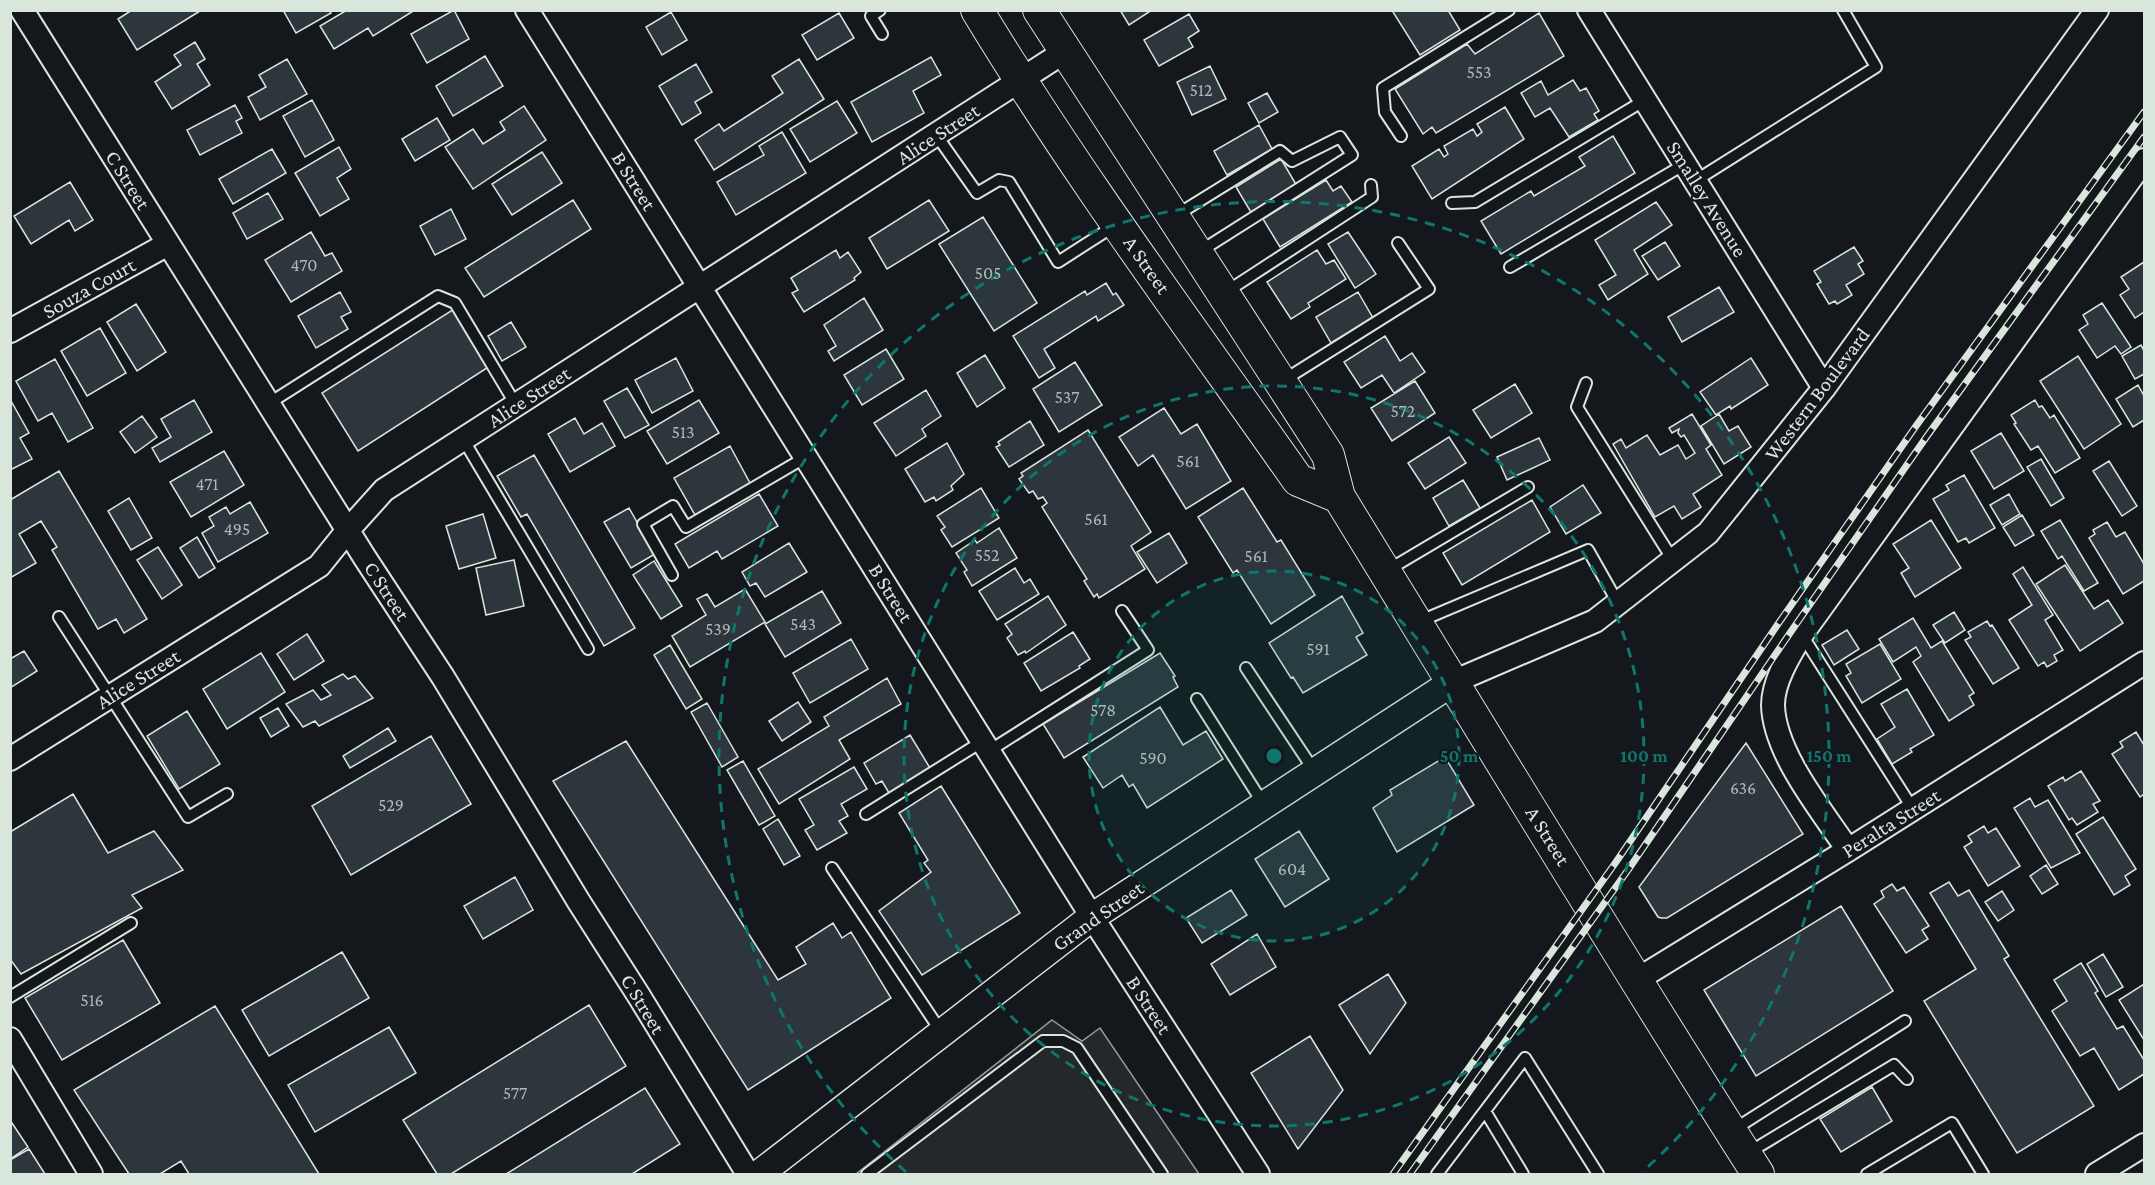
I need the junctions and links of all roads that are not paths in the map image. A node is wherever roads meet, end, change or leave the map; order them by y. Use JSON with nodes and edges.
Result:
{"nodes":[{"id":1,"x":22,"y":10,"type":"edge"},
{"id":2,"x":527,"y":10,"type":"edge"},
{"id":3,"x":879,"y":10,"type":"edge"},
{"id":4,"x":977,"y":10,"type":"edge"},
{"id":5,"x":1039,"y":10,"type":"edge"},
{"id":6,"x":1509,"y":10,"type":"edge"},
{"id":7,"x":1589,"y":10,"type":"edge"},
{"id":8,"x":1843,"y":10,"type":"edge"},
{"id":9,"x":2097,"y":10,"type":"edge"},
{"id":10,"x":882,"y":34,"type":"dead end"},
{"id":11,"x":1064,"y":52,"type":"junction"},
{"id":12,"x":1020,"y":82,"type":"junction"},
{"id":13,"x":1645,"y":100,"type":"junction"},
{"id":14,"x":937,"y":136,"type":"junction"},
{"id":15,"x":1401,"y":136,"type":"dead end"},
{"id":16,"x":2145,"y":160,"type":"edge"},
{"id":17,"x":1690,"y":172,"type":"junction"},
{"id":18,"x":1371,"y":185,"type":"dead end"},
{"id":19,"x":1452,"y":203,"type":"dead end"},
{"id":20,"x":1173,"y":218,"type":"junction"},
{"id":21,"x":1118,"y":224,"type":"junction"},
{"id":22,"x":1398,"y":243,"type":"dead end"},
{"id":23,"x":168,"y":244,"type":"junction"},
{"id":24,"x":1196,"y":253,"type":"junction"},
{"id":25,"x":1510,"y":267,"type":"dead end"},
{"id":26,"x":701,"y":287,"type":"junction"},
{"id":27,"x":1223,"y":294,"type":"junction"},
{"id":28,"x":10,"y":332,"type":"edge"},
{"id":29,"x":1281,"y":382,"type":"junction"},
{"id":30,"x":1586,"y":383,"type":"dead end"},
{"id":31,"x":1824,"y":388,"type":"junction"},
{"id":32,"x":268,"y":404,"type":"junction"},
{"id":33,"x":516,"y":405,"type":"junction"},
{"id":34,"x":463,"y":439,"type":"junction"},
{"id":35,"x":807,"y":457,"type":"junction"},
{"id":36,"x":1528,"y":487,"type":"dead end"},
{"id":37,"x":1339,"y":497,"type":"junction"},
{"id":38,"x":348,"y":530,"type":"junction"},
{"id":39,"x":1673,"y":560,"type":"junction"},
{"id":40,"x":1385,"y":572,"type":"junction"},
{"id":41,"x":672,"y":575,"type":"dead end"},
{"id":42,"x":1618,"y":603,"type":"junction"},
{"id":43,"x":1122,"y":611,"type":"dead end"},
{"id":44,"x":59,"y":617,"type":"dead end"},
{"id":45,"x":1416,"y":623,"type":"junction"},
{"id":46,"x":1802,"y":633,"type":"junction"},
{"id":47,"x":588,"y":649,"type":"dead end"},
{"id":48,"x":2145,"y":663,"type":"edge"},
{"id":49,"x":1246,"y":668,"type":"dead end"},
{"id":50,"x":1453,"y":682,"type":"junction"},
{"id":51,"x":110,"y":697,"type":"junction"},
{"id":52,"x":1197,"y":699,"type":"dead end"},
{"id":53,"x":986,"y":746,"type":"junction"},
{"id":54,"x":10,"y":759,"type":"edge"},
{"id":55,"x":1315,"y":772,"type":"junction"},
{"id":56,"x":227,"y":794,"type":"dead end"},
{"id":57,"x":1265,"y":805,"type":"junction"},
{"id":58,"x":1913,"y":809,"type":"junction"},
{"id":59,"x":866,"y":814,"type":"dead end"},
{"id":60,"x":1848,"y":850,"type":"junction"},
{"id":61,"x":832,"y":868,"type":"dead end"},
{"id":62,"x":1092,"y":917,"type":"junction"},
{"id":63,"x":131,"y":923,"type":"dead end"},
{"id":64,"x":1635,"y":981,"type":"junction"},
{"id":65,"x":10,"y":997,"type":"edge"},
{"id":66,"x":1905,"y":1021,"type":"dead end"},
{"id":67,"x":942,"y":1033,"type":"junction"},
{"id":68,"x":10,"y":1040,"type":"edge"},
{"id":69,"x":1907,"y":1079,"type":"dead end"},
{"id":70,"x":1485,"y":1111,"type":"junction"},
{"id":71,"x":2145,"y":1144,"type":"edge"},
{"id":72,"x":1745,"y":1154,"type":"edge"},
{"id":73,"x":91,"y":1174,"type":"edge"},
{"id":74,"x":748,"y":1174,"type":"edge"},
{"id":75,"x":759,"y":1174,"type":"edge"},
{"id":76,"x":867,"y":1174,"type":"edge"},
{"id":77,"x":1162,"y":1174,"type":"edge"},
{"id":78,"x":1258,"y":1174,"type":"edge"},
{"id":79,"x":1437,"y":1174,"type":"edge"},
{"id":80,"x":1523,"y":1174,"type":"edge"},
{"id":81,"x":1598,"y":1174,"type":"edge"},
{"id":82,"x":1867,"y":1174,"type":"edge"},
{"id":83,"x":1983,"y":1174,"type":"edge"},
{"id":84,"x":2097,"y":1174,"type":"edge"}],
"edges":[{"from":1,"to":23,"type":"street","name":"C Street"},
{"from":2,"to":26,"type":"street","name":"B Street"},
{"from":3,"to":10,"type":"lane"},
{"from":4,"to":12,"type":"main road","name":"A Street"},
{"from":5,"to":11,"type":"main road","name":"A Street"},
{"from":6,"to":15,"type":"lane"},
{"from":7,"to":13,"type":"street","name":"Smalley Avenue"},
{"from":8,"to":17,"type":"lane"},
{"from":9,"to":31,"type":"street","name":"Western Boulevard"},
{"from":11,"to":12,"type":"street","name":"Alice Street"},
{"from":11,"to":20,"type":"main road","name":"A Street"},
{"from":12,"to":14,"type":"street","name":"Alice Street"},
{"from":12,"to":21,"type":"main road","name":"A Street"},
{"from":13,"to":17,"type":"street","name":"Smalley Avenue"},
{"from":13,"to":19,"type":"lane"},
{"from":14,"to":21,"type":"lane"},
{"from":14,"to":26,"type":"street","name":"Alice Street"},
{"from":16,"to":46,"type":"street"},
{"from":17,"to":25,"type":"lane"},
{"from":17,"to":31,"type":"street","name":"Smalley Avenue"},
{"from":18,"to":27,"type":"lane"},
{"from":20,"to":24,"type":"main road","name":"A Street"},
{"from":20,"to":24,"type":"lane"},
{"from":21,"to":37,"type":"main road","name":"A Street"},
{"from":22,"to":29,"type":"lane"},
{"from":23,"to":28,"type":"street","name":"Souza Court"},
{"from":23,"to":32,"type":"street","name":"C Street"},
{"from":24,"to":27,"type":"main road","name":"A Street"},
{"from":26,"to":33,"type":"street","name":"Alice Street"},
{"from":26,"to":35,"type":"street","name":"B Street"},
{"from":27,"to":29,"type":"main road","name":"A Street"},
{"from":29,"to":37,"type":"main road","name":"A Street"},
{"from":30,"to":39,"type":"lane"},
{"from":31,"to":39,"type":"street","name":"Western Boulevard"},
{"from":32,"to":33,"type":"lane"},
{"from":32,"to":38,"type":"street","name":"C Street"},
{"from":33,"to":34,"type":"street","name":"Alice Street"},
{"from":34,"to":38,"type":"street","name":"Alice Street"},
{"from":34,"to":47,"type":"lane"},
{"from":35,"to":41,"type":"lane"},
{"from":35,"to":53,"type":"street","name":"B Street"},
{"from":36,"to":40,"type":"lane"},
{"from":37,"to":40,"type":"main road","name":"A Street"},
{"from":38,"to":51,"type":"street","name":"Alice Street"},
{"from":38,"to":74,"type":"street","name":"C Street"},
{"from":39,"to":42,"type":"street","name":"Western Boulevard"},
{"from":40,"to":45,"type":"main road","name":"A Street"},
{"from":42,"to":45,"type":"lane"},
{"from":42,"to":50,"type":"street","name":"Western Boulevard"},
{"from":43,"to":53,"type":"lane"},
{"from":44,"to":51,"type":"lane"},
{"from":45,"to":50,"type":"main road","name":"A Street"},
{"from":46,"to":58,"type":"lane"},
{"from":46,"to":60,"type":"street"},
{"from":48,"to":58,"type":"street","name":"Peralta Street"},
{"from":49,"to":55,"type":"lane"},
{"from":50,"to":55,"type":"street","name":"Grand Street"},
{"from":50,"to":64,"type":"main road","name":"A Street"},
{"from":51,"to":54,"type":"street","name":"Alice Street"},
{"from":51,"to":56,"type":"lane"},
{"from":52,"to":57,"type":"lane"},
{"from":53,"to":59,"type":"lane"},
{"from":53,"to":62,"type":"street","name":"B Street"},
{"from":55,"to":57,"type":"street","name":"Grand Street"},
{"from":57,"to":62,"type":"street","name":"Grand Street"},
{"from":58,"to":60,"type":"street","name":"Peralta Street"},
{"from":60,"to":64,"type":"street","name":"Peralta Street"},
{"from":61,"to":67,"type":"lane"},
{"from":62,"to":67,"type":"street","name":"Grand Street"},
{"from":62,"to":78,"type":"street","name":"B Street"},
{"from":63,"to":65,"type":"lane"},
{"from":64,"to":72,"type":"main road","name":"A Street"},
{"from":66,"to":72,"type":"lane"},
{"from":67,"to":75,"type":"street","name":"Grand Street"},
{"from":68,"to":73,"type":"street"},
{"from":69,"to":72,"type":"lane"},
{"from":70,"to":79,"type":"lane"},
{"from":70,"to":80,"type":"lane"},
{"from":70,"to":81,"type":"lane"},
{"from":71,"to":84,"type":"street"},
{"from":76,"to":77,"type":"lane"},
{"from":82,"to":83,"type":"lane"}]}
